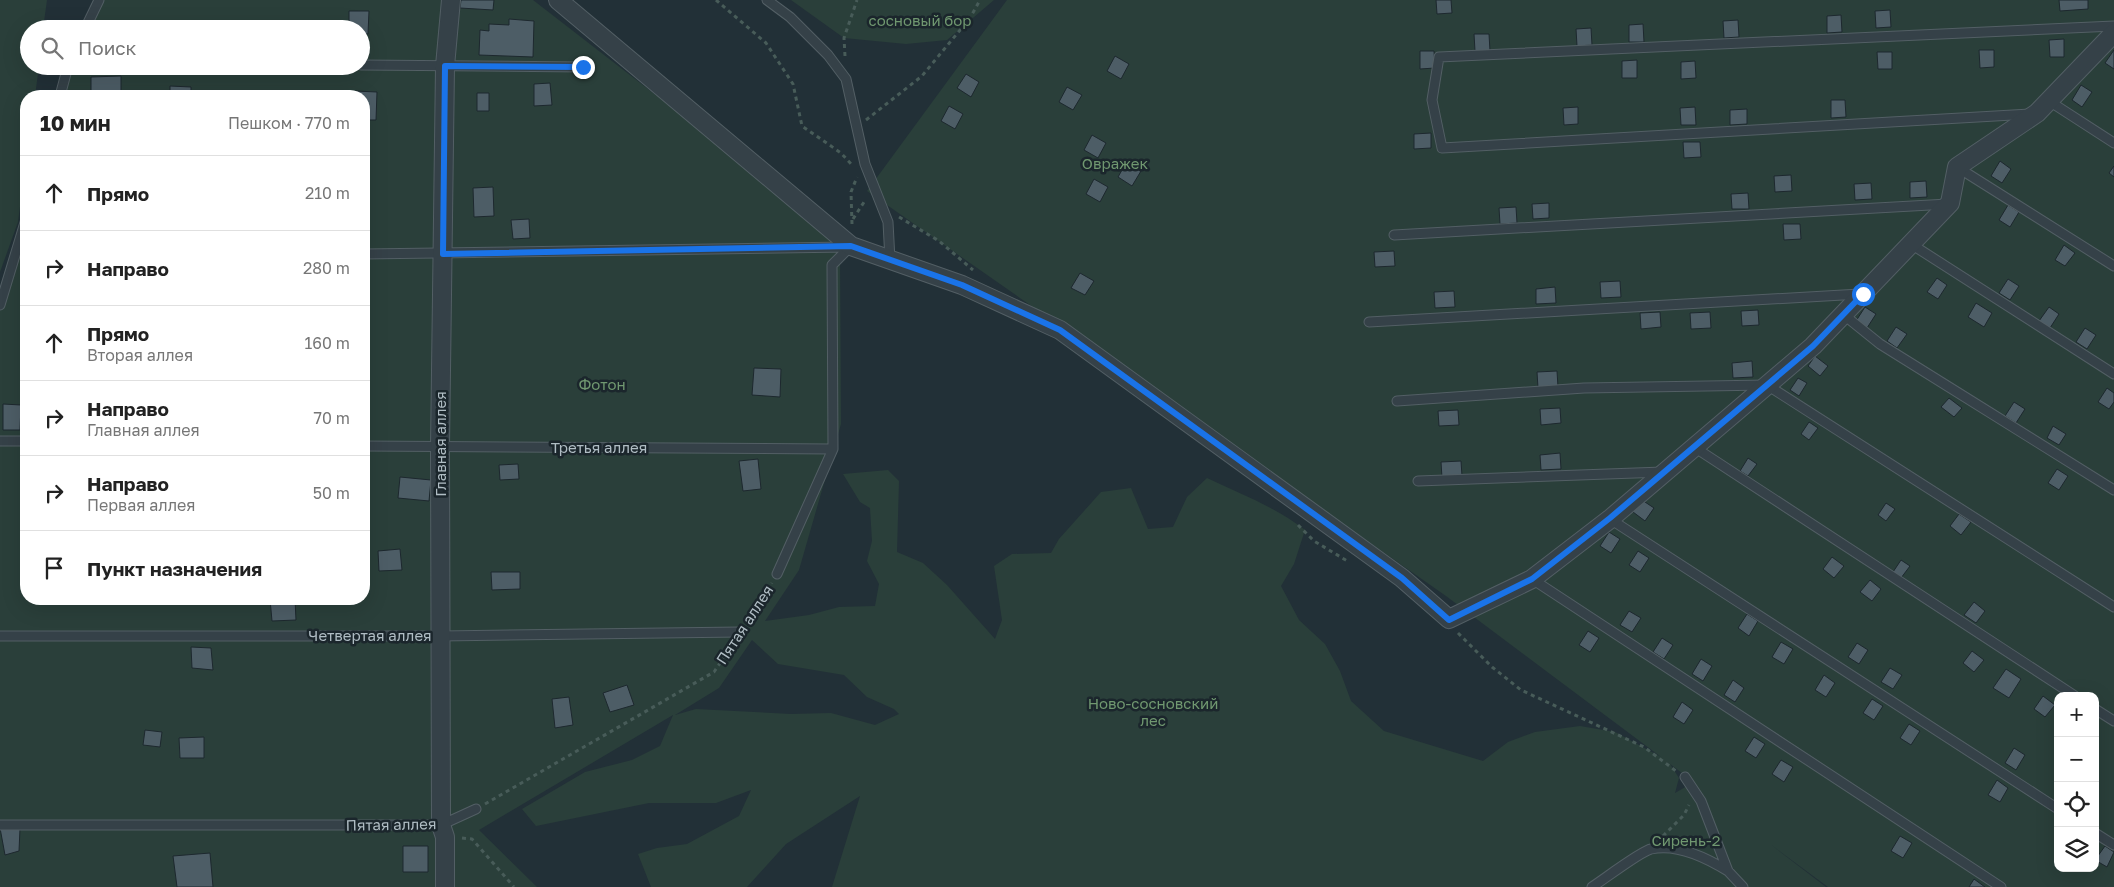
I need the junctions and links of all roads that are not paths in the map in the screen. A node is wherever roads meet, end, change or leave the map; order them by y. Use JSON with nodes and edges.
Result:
{"nodes":[{"id":1,"x":99,"y":0,"type":"edge"},
{"id":2,"x":451,"y":0,"type":"edge"},
{"id":3,"x":558,"y":0,"type":"edge"},
{"id":4,"x":767,"y":0,"type":"edge"},
{"id":5,"x":89,"y":20,"type":"edge"},
{"id":6,"x":2114,"y":26,"type":"edge"},
{"id":7,"x":2114,"y":33,"type":"edge"},
{"id":8,"x":370,"y":65,"type":"edge"},
{"id":9,"x":445,"y":66,"type":"junction"},
{"id":10,"x":583,"y":67,"type":"dead end"},
{"id":11,"x":66,"y":75,"type":"edge"},
{"id":12,"x":62,"y":90,"type":"edge"},
{"id":13,"x":2043,"y":107,"type":"junction"},
{"id":14,"x":2114,"y":143,"type":"edge"},
{"id":15,"x":1957,"y":167,"type":"junction"},
{"id":16,"x":1950,"y":203,"type":"junction"},
{"id":17,"x":1394,"y":236,"type":"dead end"},
{"id":18,"x":1912,"y":244,"type":"junction"},
{"id":19,"x":851,"y":246,"type":"junction"},
{"id":20,"x":370,"y":254,"type":"edge"},
{"id":21,"x":443,"y":254,"type":"junction"},
{"id":22,"x":20,"y":257,"type":"edge"},
{"id":23,"x":890,"y":260,"type":"junction"},
{"id":24,"x":2114,"y":266,"type":"edge"},
{"id":25,"x":1863,"y":294,"type":"junction"},
{"id":26,"x":0,"y":305,"type":"edge"},
{"id":27,"x":1844,"y":315,"type":"junction"},
{"id":28,"x":1369,"y":322,"type":"dead end"},
{"id":29,"x":2114,"y":374,"type":"edge"},
{"id":30,"x":1767,"y":385,"type":"junction"},
{"id":31,"x":1397,"y":401,"type":"dead end"},
{"id":32,"x":0,"y":441,"type":"edge"},
{"id":33,"x":20,"y":441,"type":"edge"},
{"id":34,"x":370,"y":446,"type":"edge"},
{"id":35,"x":440,"y":447,"type":"junction"},
{"id":36,"x":1694,"y":447,"type":"junction"},
{"id":37,"x":834,"y":449,"type":"junction"},
{"id":38,"x":1666,"y":472,"type":"junction"},
{"id":39,"x":1418,"y":481,"type":"dead end"},
{"id":40,"x":2114,"y":490,"type":"edge"},
{"id":41,"x":1610,"y":518,"type":"junction"},
{"id":42,"x":777,"y":574,"type":"road end"},
{"id":43,"x":1532,"y":579,"type":"junction"},
{"id":44,"x":2114,"y":606,"type":"edge"},
{"id":45,"x":740,"y":632,"type":"road end"},
{"id":46,"x":0,"y":636,"type":"edge"},
{"id":47,"x":441,"y":636,"type":"junction"},
{"id":48,"x":2069,"y":692,"type":"edge"},
{"id":49,"x":2099,"y":712,"type":"edge"},
{"id":50,"x":2114,"y":721,"type":"edge"},
{"id":51,"x":1685,"y":777,"type":"road end"},
{"id":52,"x":2054,"y":806,"type":"edge"},
{"id":53,"x":476,"y":809,"type":"road end"},
{"id":54,"x":0,"y":825,"type":"edge"},
{"id":55,"x":443,"y":831,"type":"junction"},
{"id":56,"x":2099,"y":836,"type":"edge"},
{"id":57,"x":2114,"y":845,"type":"edge"},
{"id":58,"x":1728,"y":871,"type":"junction"},
{"id":59,"x":444,"y":887,"type":"edge"},
{"id":60,"x":1592,"y":887,"type":"edge"},
{"id":61,"x":1743,"y":887,"type":"edge"},
{"id":62,"x":2001,"y":887,"type":"edge"}],
"edges":[{"from":1,"to":5,"type":"lane"},
{"from":2,"to":9,"type":"street","name":"Главная аллея"},
{"from":3,"to":19,"type":"street"},
{"from":4,"to":23,"type":"lane"},
{"from":6,"to":13,"type":"lane"},
{"from":7,"to":13,"type":"street"},
{"from":8,"to":9,"type":"lane"},
{"from":9,"to":10,"type":"lane"},
{"from":9,"to":21,"type":"street","name":"Главная аллея"},
{"from":11,"to":12,"type":"lane"},
{"from":13,"to":14,"type":"lane"},
{"from":13,"to":15,"type":"street"},
{"from":15,"to":16,"type":"street"},
{"from":15,"to":24,"type":"lane"},
{"from":16,"to":17,"type":"lane"},
{"from":16,"to":18,"type":"street"},
{"from":18,"to":25,"type":"street"},
{"from":18,"to":29,"type":"lane"},
{"from":19,"to":21,"type":"lane"},
{"from":19,"to":23,"type":"street"},
{"from":19,"to":37,"type":"lane"},
{"from":20,"to":21,"type":"lane"},
{"from":21,"to":35,"type":"street","name":"Главная аллея"},
{"from":22,"to":26,"type":"lane"},
{"from":23,"to":43,"type":"street"},
{"from":25,"to":27,"type":"street"},
{"from":25,"to":28,"type":"lane"},
{"from":27,"to":30,"type":"street"},
{"from":27,"to":40,"type":"lane"},
{"from":30,"to":31,"type":"lane"},
{"from":30,"to":36,"type":"street"},
{"from":30,"to":44,"type":"lane"},
{"from":32,"to":33,"type":"lane"},
{"from":34,"to":35,"type":"lane","name":"Третья аллея"},
{"from":35,"to":37,"type":"lane","name":"Третья аллея"},
{"from":35,"to":47,"type":"street","name":"Главная аллея"},
{"from":36,"to":38,"type":"street"},
{"from":36,"to":48,"type":"lane"},
{"from":37,"to":42,"type":"lane"},
{"from":38,"to":39,"type":"lane"},
{"from":38,"to":41,"type":"street"},
{"from":41,"to":43,"type":"street"},
{"from":41,"to":52,"type":"lane"},
{"from":43,"to":62,"type":"lane"},
{"from":45,"to":47,"type":"lane","name":"Четвертая аллея"},
{"from":46,"to":47,"type":"lane","name":"Четвертая аллея"},
{"from":47,"to":55,"type":"street","name":"Главная аллея"},
{"from":49,"to":50,"type":"lane"},
{"from":51,"to":58,"type":"lane"},
{"from":53,"to":55,"type":"lane","name":"Пятая аллея"},
{"from":54,"to":55,"type":"lane","name":"Пятая аллея"},
{"from":55,"to":59,"type":"street","name":"Главная аллея"},
{"from":56,"to":57,"type":"lane"},
{"from":58,"to":60,"type":"lane"},
{"from":58,"to":61,"type":"lane"}]}
